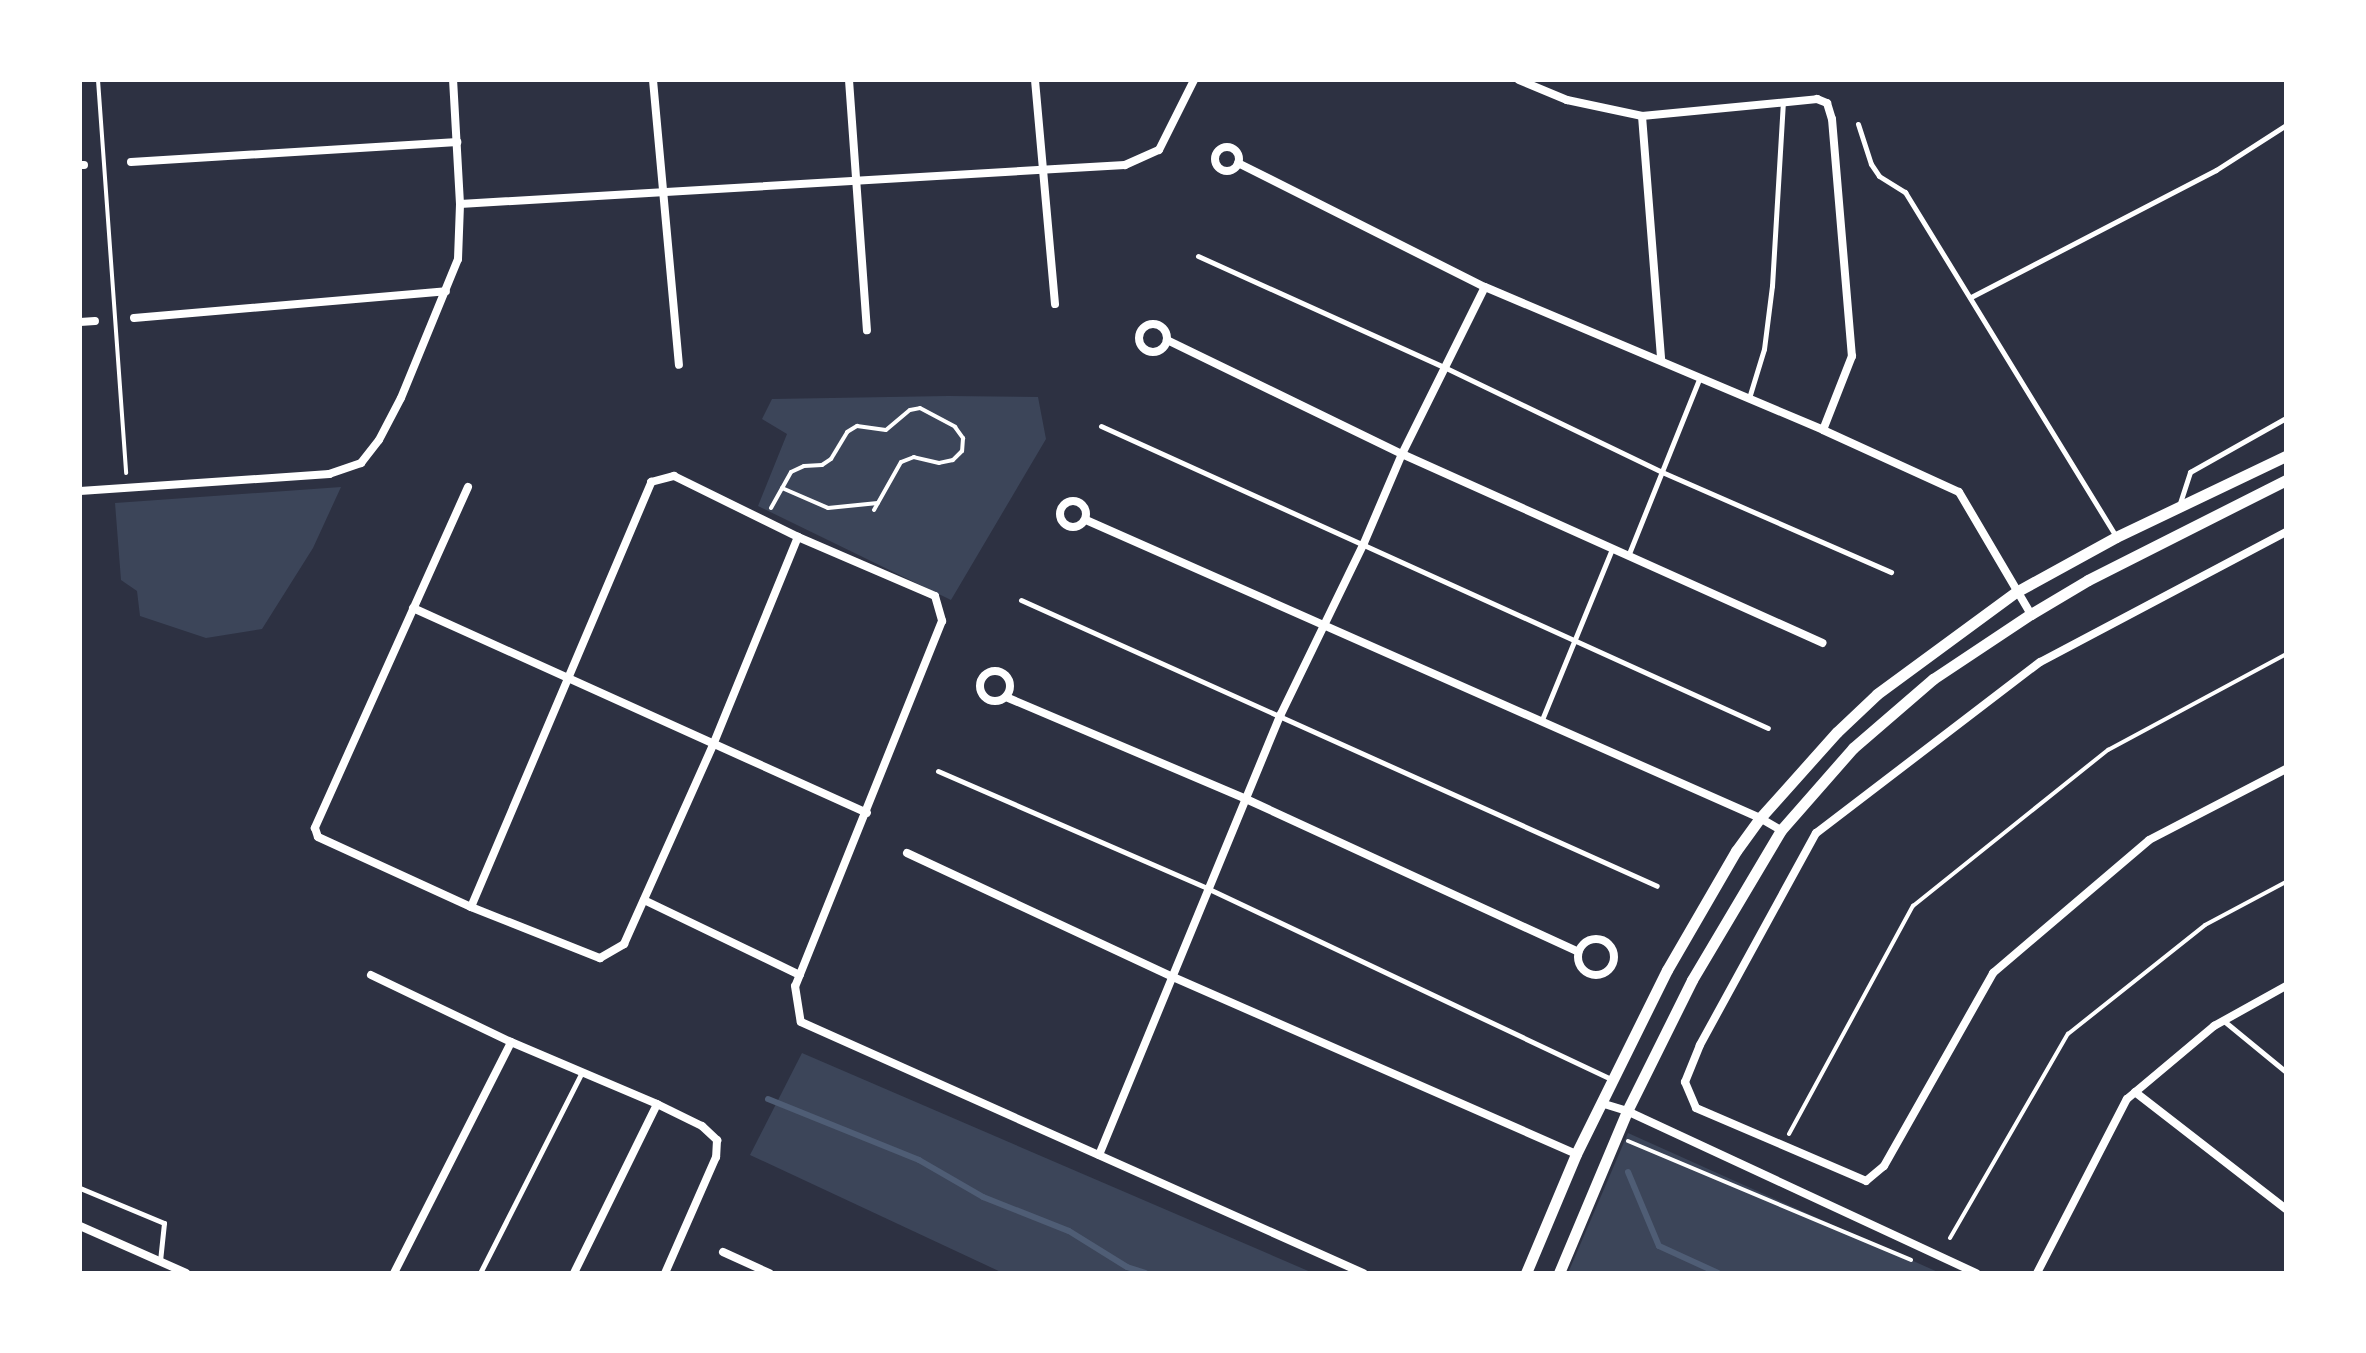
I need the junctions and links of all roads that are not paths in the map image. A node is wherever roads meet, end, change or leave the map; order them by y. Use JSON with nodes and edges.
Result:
{"nodes":[{"id":1,"x":453,"y":80,"type":"edge"},
{"id":2,"x":653,"y":80,"type":"edge"},
{"id":3,"x":849,"y":80,"type":"edge"},
{"id":4,"x":1035,"y":80,"type":"edge"},
{"id":5,"x":1194,"y":80,"type":"edge"},
{"id":6,"x":1519,"y":80,"type":"edge"},
{"id":7,"x":1783,"y":102,"type":"junction"},
{"id":8,"x":1642,"y":116,"type":"junction"},
{"id":9,"x":1858,"y":124,"type":"dead end"},
{"id":10,"x":2286,"y":125,"type":"edge"},
{"id":11,"x":457,"y":142,"type":"junction"},
{"id":12,"x":131,"y":162,"type":"dead end"},
{"id":13,"x":1238,"y":163,"type":"dead end"},
{"id":14,"x":1042,"y":170,"type":"junction"},
{"id":15,"x":858,"y":181,"type":"junction"},
{"id":16,"x":661,"y":193,"type":"junction"},
{"id":17,"x":460,"y":204,"type":"junction"},
{"id":18,"x":1198,"y":256,"type":"dead end"},
{"id":19,"x":1485,"y":287,"type":"junction"},
{"id":20,"x":446,"y":291,"type":"junction"},
{"id":21,"x":1971,"y":297,"type":"junction"},
{"id":22,"x":1055,"y":304,"type":"dead end"},
{"id":23,"x":134,"y":318,"type":"dead end"},
{"id":24,"x":95,"y":321,"type":"dead end"},
{"id":25,"x":80,"y":322,"type":"edge"},
{"id":26,"x":867,"y":330,"type":"dead end"},
{"id":27,"x":1167,"y":340,"type":"dead end"},
{"id":28,"x":1661,"y":360,"type":"junction"},
{"id":29,"x":679,"y":365,"type":"dead end"},
{"id":30,"x":1444,"y":367,"type":"junction"},
{"id":31,"x":1699,"y":379,"type":"junction"},
{"id":32,"x":1749,"y":398,"type":"junction"},
{"id":33,"x":2286,"y":418,"type":"edge"},
{"id":34,"x":1101,"y":426,"type":"dead end"},
{"id":35,"x":1823,"y":430,"type":"junction"},
{"id":36,"x":1402,"y":454,"type":"junction"},
{"id":37,"x":2286,"y":456,"type":"edge"},
{"id":38,"x":1662,"y":472,"type":"junction"},
{"id":39,"x":2286,"y":480,"type":"edge"},
{"id":40,"x":468,"y":487,"type":"dead end"},
{"id":41,"x":80,"y":491,"type":"edge"},
{"id":42,"x":2179,"y":507,"type":"junction"},
{"id":43,"x":1086,"y":520,"type":"dead end"},
{"id":44,"x":2286,"y":532,"type":"edge"},
{"id":45,"x":798,"y":537,"type":"junction"},
{"id":46,"x":2116,"y":537,"type":"junction"},
{"id":47,"x":1364,"y":543,"type":"junction"},
{"id":48,"x":1612,"y":549,"type":"junction"},
{"id":49,"x":1628,"y":556,"type":"junction"},
{"id":50,"x":1891,"y":572,"type":"dead end"},
{"id":51,"x":2016,"y":592,"type":"junction"},
{"id":52,"x":1021,"y":600,"type":"dead end"},
{"id":53,"x":413,"y":608,"type":"junction"},
{"id":54,"x":2031,"y":614,"type":"junction"},
{"id":55,"x":1324,"y":626,"type":"junction"},
{"id":56,"x":1575,"y":641,"type":"junction"},
{"id":57,"x":1822,"y":643,"type":"dead end"},
{"id":58,"x":566,"y":679,"type":"junction"},
{"id":59,"x":1006,"y":697,"type":"dead end"},
{"id":60,"x":1281,"y":714,"type":"junction"},
{"id":61,"x":1540,"y":724,"type":"junction"},
{"id":62,"x":1768,"y":728,"type":"dead end"},
{"id":63,"x":713,"y":745,"type":"junction"},
{"id":64,"x":2286,"y":769,"type":"edge"},
{"id":65,"x":938,"y":771,"type":"dead end"},
{"id":66,"x":1246,"y":799,"type":"junction"},
{"id":67,"x":867,"y":813,"type":"junction"},
{"id":68,"x":1760,"y":818,"type":"junction"},
{"id":69,"x":1781,"y":830,"type":"junction"},
{"id":70,"x":907,"y":853,"type":"dead end"},
{"id":71,"x":1657,"y":886,"type":"dead end"},
{"id":72,"x":1209,"y":889,"type":"junction"},
{"id":73,"x":644,"y":900,"type":"junction"},
{"id":74,"x":471,"y":907,"type":"junction"},
{"id":75,"x":1579,"y":952,"type":"junction"},
{"id":76,"x":371,"y":975,"type":"dead end"},
{"id":77,"x":800,"y":975,"type":"junction"},
{"id":78,"x":1173,"y":977,"type":"junction"},
{"id":79,"x":2286,"y":986,"type":"edge"},
{"id":80,"x":2224,"y":1021,"type":"junction"},
{"id":81,"x":511,"y":1042,"type":"junction"},
{"id":82,"x":582,"y":1072,"type":"junction"},
{"id":83,"x":2286,"y":1072,"type":"edge"},
{"id":84,"x":1614,"y":1080,"type":"junction"},
{"id":85,"x":2135,"y":1092,"type":"junction"},
{"id":86,"x":1601,"y":1103,"type":"junction"},
{"id":87,"x":657,"y":1104,"type":"junction"},
{"id":88,"x":1627,"y":1111,"type":"junction"},
{"id":89,"x":1576,"y":1154,"type":"junction"},
{"id":90,"x":1099,"y":1155,"type":"junction"},
{"id":91,"x":80,"y":1188,"type":"edge"},
{"id":92,"x":2286,"y":1209,"type":"edge"},
{"id":93,"x":80,"y":1226,"type":"edge"},
{"id":94,"x":723,"y":1252,"type":"dead end"},
{"id":95,"x":160,"y":1261,"type":"junction"},
{"id":96,"x":186,"y":1273,"type":"edge"},
{"id":97,"x":394,"y":1273,"type":"edge"},
{"id":98,"x":480,"y":1273,"type":"edge"},
{"id":99,"x":574,"y":1273,"type":"edge"},
{"id":100,"x":665,"y":1273,"type":"edge"},
{"id":101,"x":769,"y":1273,"type":"edge"},
{"id":102,"x":1363,"y":1273,"type":"edge"},
{"id":103,"x":1526,"y":1273,"type":"edge"},
{"id":104,"x":1559,"y":1273,"type":"edge"},
{"id":105,"x":1976,"y":1273,"type":"edge"},
{"id":106,"x":2037,"y":1273,"type":"edge"}],
"edges":[{"from":1,"to":11,"type":"street"},
{"from":2,"to":16,"type":"street"},
{"from":3,"to":15,"type":"street"},
{"from":4,"to":14,"type":"street"},
{"from":5,"to":14,"type":"street"},
{"from":6,"to":8,"type":"street"},
{"from":7,"to":8,"type":"street"},
{"from":7,"to":32,"type":"lane"},
{"from":7,"to":35,"type":"street"},
{"from":8,"to":28,"type":"street"},
{"from":9,"to":21,"type":"lane"},
{"from":10,"to":21,"type":"lane"},
{"from":11,"to":12,"type":"street"},
{"from":11,"to":17,"type":"street"},
{"from":13,"to":19,"type":"street"},
{"from":14,"to":15,"type":"street"},
{"from":14,"to":22,"type":"street"},
{"from":15,"to":16,"type":"street"},
{"from":15,"to":26,"type":"street"},
{"from":16,"to":17,"type":"street"},
{"from":16,"to":29,"type":"street"},
{"from":17,"to":20,"type":"street"},
{"from":18,"to":30,"type":"lane"},
{"from":19,"to":28,"type":"street"},
{"from":19,"to":30,"type":"street"},
{"from":20,"to":23,"type":"street"},
{"from":20,"to":41,"type":"street"},
{"from":21,"to":46,"type":"lane"},
{"from":24,"to":25,"type":"street"},
{"from":27,"to":36,"type":"street"},
{"from":28,"to":31,"type":"street"},
{"from":30,"to":36,"type":"street"},
{"from":30,"to":38,"type":"lane"},
{"from":31,"to":32,"type":"street"},
{"from":31,"to":38,"type":"lane"},
{"from":32,"to":35,"type":"street"},
{"from":33,"to":42,"type":"lane"},
{"from":34,"to":47,"type":"lane"},
{"from":35,"to":51,"type":"street"},
{"from":36,"to":47,"type":"street"},
{"from":36,"to":48,"type":"street"},
{"from":37,"to":42,"type":"street"},
{"from":38,"to":49,"type":"lane"},
{"from":38,"to":50,"type":"lane"},
{"from":39,"to":54,"type":"street"},
{"from":40,"to":53,"type":"street"},
{"from":42,"to":46,"type":"street"},
{"from":43,"to":55,"type":"street"},
{"from":44,"to":64,"type":"street"},
{"from":45,"to":58,"type":"street"},
{"from":45,"to":63,"type":"street"},
{"from":45,"to":67,"type":"street"},
{"from":46,"to":51,"type":"street"},
{"from":47,"to":55,"type":"street"},
{"from":47,"to":56,"type":"lane"},
{"from":48,"to":49,"type":"street"},
{"from":48,"to":56,"type":"lane"},
{"from":49,"to":57,"type":"street"},
{"from":51,"to":54,"type":"street"},
{"from":51,"to":68,"type":"street"},
{"from":52,"to":60,"type":"lane"},
{"from":53,"to":58,"type":"street"},
{"from":53,"to":74,"type":"street"},
{"from":54,"to":69,"type":"street"},
{"from":55,"to":60,"type":"street"},
{"from":55,"to":61,"type":"street"},
{"from":56,"to":61,"type":"lane"},
{"from":56,"to":62,"type":"lane"},
{"from":58,"to":63,"type":"street"},
{"from":58,"to":74,"type":"street"},
{"from":59,"to":66,"type":"street"},
{"from":60,"to":66,"type":"street"},
{"from":60,"to":71,"type":"lane"},
{"from":61,"to":68,"type":"street"},
{"from":63,"to":67,"type":"street"},
{"from":63,"to":73,"type":"street"},
{"from":65,"to":72,"type":"lane"},
{"from":66,"to":72,"type":"street"},
{"from":66,"to":75,"type":"street"},
{"from":67,"to":77,"type":"street"},
{"from":68,"to":69,"type":"street"},
{"from":68,"to":84,"type":"street"},
{"from":69,"to":88,"type":"street"},
{"from":70,"to":78,"type":"street"},
{"from":72,"to":78,"type":"street"},
{"from":72,"to":84,"type":"lane"},
{"from":73,"to":74,"type":"street"},
{"from":73,"to":77,"type":"street"},
{"from":75,"to":75,"type":"street"},
{"from":76,"to":81,"type":"street"},
{"from":77,"to":90,"type":"street"},
{"from":78,"to":89,"type":"street"},
{"from":78,"to":90,"type":"street"},
{"from":79,"to":80,"type":"street"},
{"from":80,"to":83,"type":"lane"},
{"from":80,"to":85,"type":"street"},
{"from":81,"to":82,"type":"street"},
{"from":81,"to":97,"type":"street"},
{"from":82,"to":87,"type":"street"},
{"from":82,"to":98,"type":"lane"},
{"from":84,"to":86,"type":"street"},
{"from":85,"to":92,"type":"street"},
{"from":85,"to":106,"type":"street"},
{"from":86,"to":88,"type":"street"},
{"from":86,"to":89,"type":"street"},
{"from":87,"to":99,"type":"street"},
{"from":87,"to":100,"type":"street"},
{"from":88,"to":104,"type":"street"},
{"from":88,"to":105,"type":"street"},
{"from":89,"to":103,"type":"street"},
{"from":90,"to":102,"type":"street"},
{"from":91,"to":95,"type":"lane"},
{"from":93,"to":95,"type":"street"},
{"from":94,"to":101,"type":"street"},
{"from":95,"to":96,"type":"street"}]}
